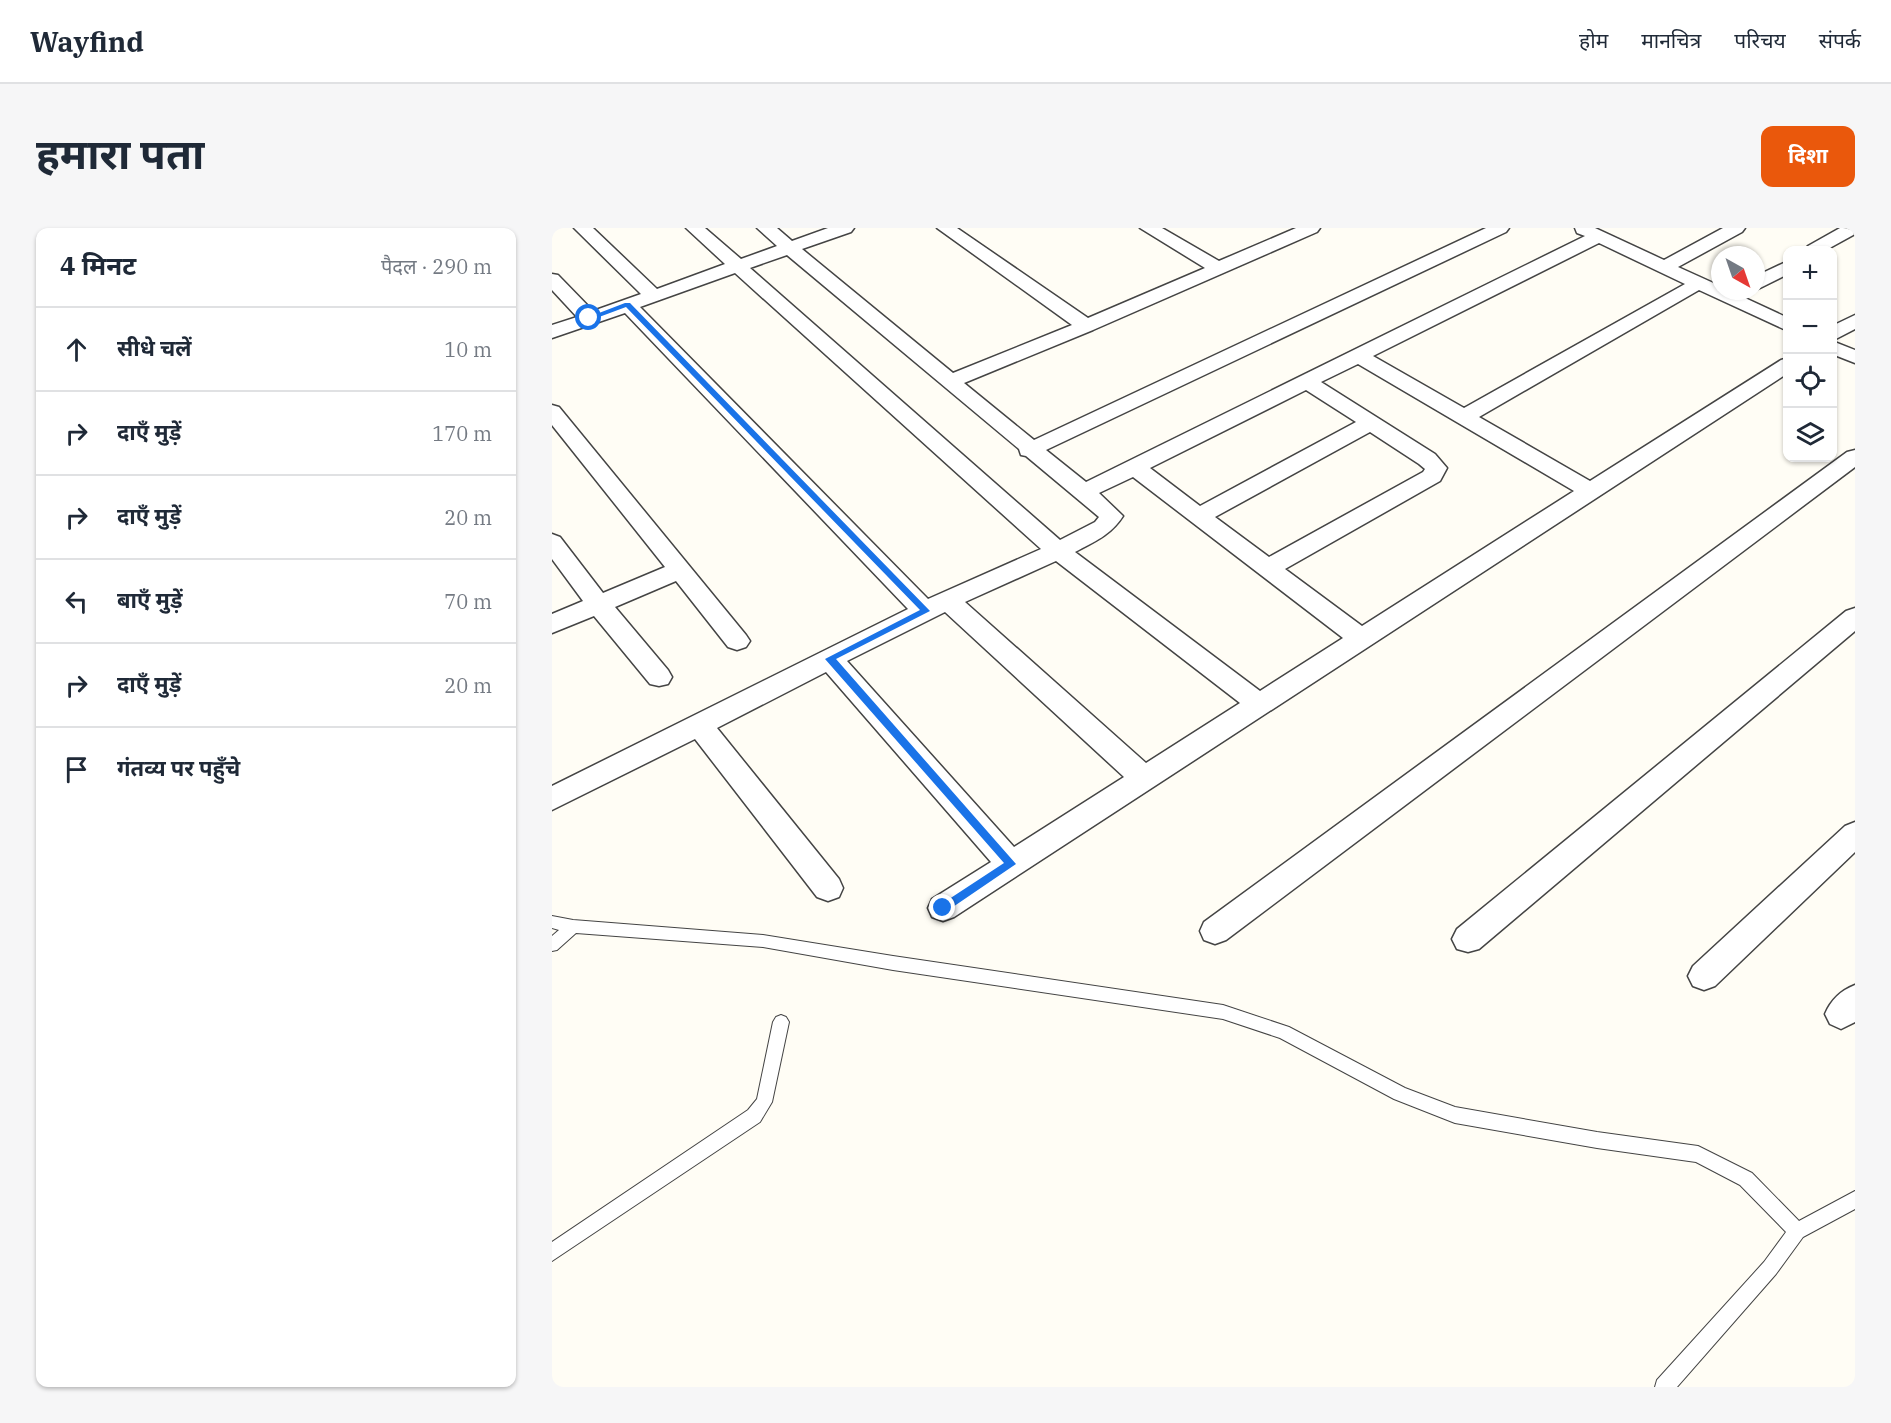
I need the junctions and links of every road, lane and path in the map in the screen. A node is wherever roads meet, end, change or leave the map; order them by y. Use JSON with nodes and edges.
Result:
{"nodes":[{"id":1,"x":583,"y":228,"type":"edge"},
{"id":2,"x":695,"y":228,"type":"edge"},
{"id":3,"x":766,"y":228,"type":"edge"},
{"id":4,"x":845,"y":228,"type":"edge"},
{"id":5,"x":946,"y":228,"type":"edge"},
{"id":6,"x":1149,"y":228,"type":"edge"},
{"id":7,"x":1311,"y":228,"type":"edge"},
{"id":8,"x":1500,"y":228,"type":"edge"},
{"id":9,"x":1736,"y":228,"type":"edge"},
{"id":10,"x":1853,"y":228,"type":"edge"},
{"id":11,"x":1590,"y":232,"type":"edge"},
{"id":12,"x":1821,"y":246,"type":"edge"},
{"id":13,"x":789,"y":248,"type":"junction"},
{"id":14,"x":739,"y":266,"type":"junction"},
{"id":15,"x":1664,"y":267,"type":"junction"},
{"id":16,"x":1218,"y":268,"type":"junction"},
{"id":17,"x":1783,"y":269,"type":"edge"},
{"id":18,"x":552,"y":279,"type":"edge"},
{"id":19,"x":1765,"y":279,"type":"edge"},
{"id":20,"x":1699,"y":283,"type":"junction"},
{"id":21,"x":1711,"y":287,"type":"edge"},
{"id":22,"x":653,"y":295,"type":"junction"},
{"id":23,"x":1746,"y":300,"type":"edge"},
{"id":24,"x":627,"y":304,"type":"junction"},
{"id":25,"x":589,"y":318,"type":"junction"},
{"id":26,"x":1855,"y":321,"type":"edge"},
{"id":27,"x":1783,"y":322,"type":"edge"},
{"id":28,"x":1086,"y":326,"type":"junction"},
{"id":29,"x":552,"y":332,"type":"edge"},
{"id":30,"x":1837,"y":332,"type":"edge"},
{"id":31,"x":1837,"y":349,"type":"edge"},
{"id":32,"x":1357,"y":355,"type":"junction"},
{"id":33,"x":1855,"y":357,"type":"edge"},
{"id":34,"x":1783,"y":367,"type":"edge"},
{"id":35,"x":951,"y":381,"type":"junction"},
{"id":36,"x":1306,"y":381,"type":"junction"},
{"id":37,"x":552,"y":411,"type":"edge"},
{"id":38,"x":1464,"y":417,"type":"junction"},
{"id":39,"x":1370,"y":423,"type":"junction"},
{"id":40,"x":1029,"y":450,"type":"junction"},
{"id":41,"x":1855,"y":457,"type":"edge"},
{"id":42,"x":1134,"y":467,"type":"junction"},
{"id":43,"x":1590,"y":491,"type":"junction"},
{"id":44,"x":1082,"y":493,"type":"junction"},
{"id":45,"x":1199,"y":516,"type":"junction"},
{"id":46,"x":552,"y":542,"type":"edge"},
{"id":47,"x":1058,"y":551,"type":"junction"},
{"id":48,"x":1268,"y":568,"type":"junction"},
{"id":49,"x":680,"y":570,"type":"junction"},
{"id":50,"x":598,"y":604,"type":"junction"},
{"id":51,"x":936,"y":605,"type":"junction"},
{"id":52,"x":1855,"y":617,"type":"edge"},
{"id":53,"x":552,"y":624,"type":"edge"},
{"id":54,"x":1361,"y":638,"type":"junction"},
{"id":55,"x":737,"y":642,"type":"dead end"},
{"id":56,"x":830,"y":659,"type":"junction"},
{"id":57,"x":659,"y":677,"type":"dead end"},
{"id":58,"x":1259,"y":704,"type":"junction"},
{"id":59,"x":699,"y":725,"type":"junction"},
{"id":60,"x":1144,"y":778,"type":"junction"},
{"id":61,"x":552,"y":799,"type":"edge"},
{"id":62,"x":1855,"y":834,"type":"edge"},
{"id":63,"x":1011,"y":864,"type":"junction"},
{"id":64,"x":828,"y":888,"type":"dead end"},
{"id":65,"x":943,"y":908,"type":"dead end"},
{"id":66,"x":552,"y":922,"type":"edge"},
{"id":67,"x":573,"y":926,"type":"junction"},
{"id":68,"x":1215,"y":931,"type":"dead end"},
{"id":69,"x":1468,"y":939,"type":"dead end"},
{"id":70,"x":552,"y":945,"type":"edge"},
{"id":71,"x":1704,"y":976,"type":"dead end"},
{"id":72,"x":781,"y":1022,"type":"dead end"},
{"id":73,"x":1855,"y":1200,"type":"edge"},
{"id":74,"x":1797,"y":1231,"type":"junction"},
{"id":75,"x":552,"y":1251,"type":"edge"},
{"id":76,"x":1664,"y":1387,"type":"edge"}],
"edges":[{"from":1,"to":22,"type":"street"},
{"from":2,"to":14,"type":"street"},
{"from":3,"to":13,"type":"street"},
{"from":4,"to":13,"type":"street"},
{"from":5,"to":28,"type":"street"},
{"from":6,"to":16,"type":"street"},
{"from":7,"to":16,"type":"street"},
{"from":8,"to":40,"type":"street"},
{"from":9,"to":15,"type":"street"},
{"from":10,"to":12,"type":"street"},
{"from":11,"to":15,"type":"street"},
{"from":11,"to":32,"type":"street"},
{"from":13,"to":14,"type":"street"},
{"from":13,"to":35,"type":"street"},
{"from":14,"to":22,"type":"street"},
{"from":14,"to":47,"type":"street"},
{"from":15,"to":20,"type":"street"},
{"from":16,"to":28,"type":"street"},
{"from":17,"to":19,"type":"street"},
{"from":18,"to":25,"type":"street"},
{"from":20,"to":21,"type":"street"},
{"from":20,"to":38,"type":"street"},
{"from":22,"to":24,"type":"street"},
{"from":23,"to":27,"type":"street"},
{"from":24,"to":25,"type":"street"},
{"from":24,"to":51,"type":"street"},
{"from":25,"to":29,"type":"street"},
{"from":26,"to":30,"type":"street"},
{"from":28,"to":35,"type":"street"},
{"from":31,"to":33,"type":"street"},
{"from":32,"to":36,"type":"street"},
{"from":32,"to":38,"type":"street"},
{"from":34,"to":43,"type":"street"},
{"from":35,"to":40,"type":"street"},
{"from":36,"to":39,"type":"street"},
{"from":36,"to":42,"type":"street"},
{"from":37,"to":49,"type":"street"},
{"from":38,"to":43,"type":"street"},
{"from":39,"to":45,"type":"street"},
{"from":39,"to":48,"type":"street"},
{"from":40,"to":44,"type":"street"},
{"from":41,"to":68,"type":"street"},
{"from":42,"to":44,"type":"street"},
{"from":42,"to":45,"type":"street"},
{"from":43,"to":54,"type":"street"},
{"from":44,"to":47,"type":"street"},
{"from":45,"to":48,"type":"street"},
{"from":46,"to":50,"type":"street"},
{"from":47,"to":51,"type":"street"},
{"from":47,"to":58,"type":"street"},
{"from":48,"to":54,"type":"street"},
{"from":49,"to":50,"type":"street"},
{"from":49,"to":55,"type":"street"},
{"from":50,"to":53,"type":"street"},
{"from":50,"to":57,"type":"street"},
{"from":51,"to":56,"type":"street"},
{"from":51,"to":60,"type":"street"},
{"from":52,"to":69,"type":"street"},
{"from":54,"to":58,"type":"street"},
{"from":56,"to":59,"type":"street"},
{"from":56,"to":63,"type":"street"},
{"from":58,"to":60,"type":"street"},
{"from":59,"to":61,"type":"street"},
{"from":59,"to":64,"type":"street"},
{"from":60,"to":63,"type":"street"},
{"from":62,"to":71,"type":"street"},
{"from":63,"to":65,"type":"street"},
{"from":66,"to":67,"type":"lane"},
{"from":67,"to":70,"type":"lane"},
{"from":67,"to":74,"type":"lane"},
{"from":72,"to":75,"type":"lane"},
{"from":73,"to":74,"type":"lane"},
{"from":74,"to":76,"type":"lane"}]}
